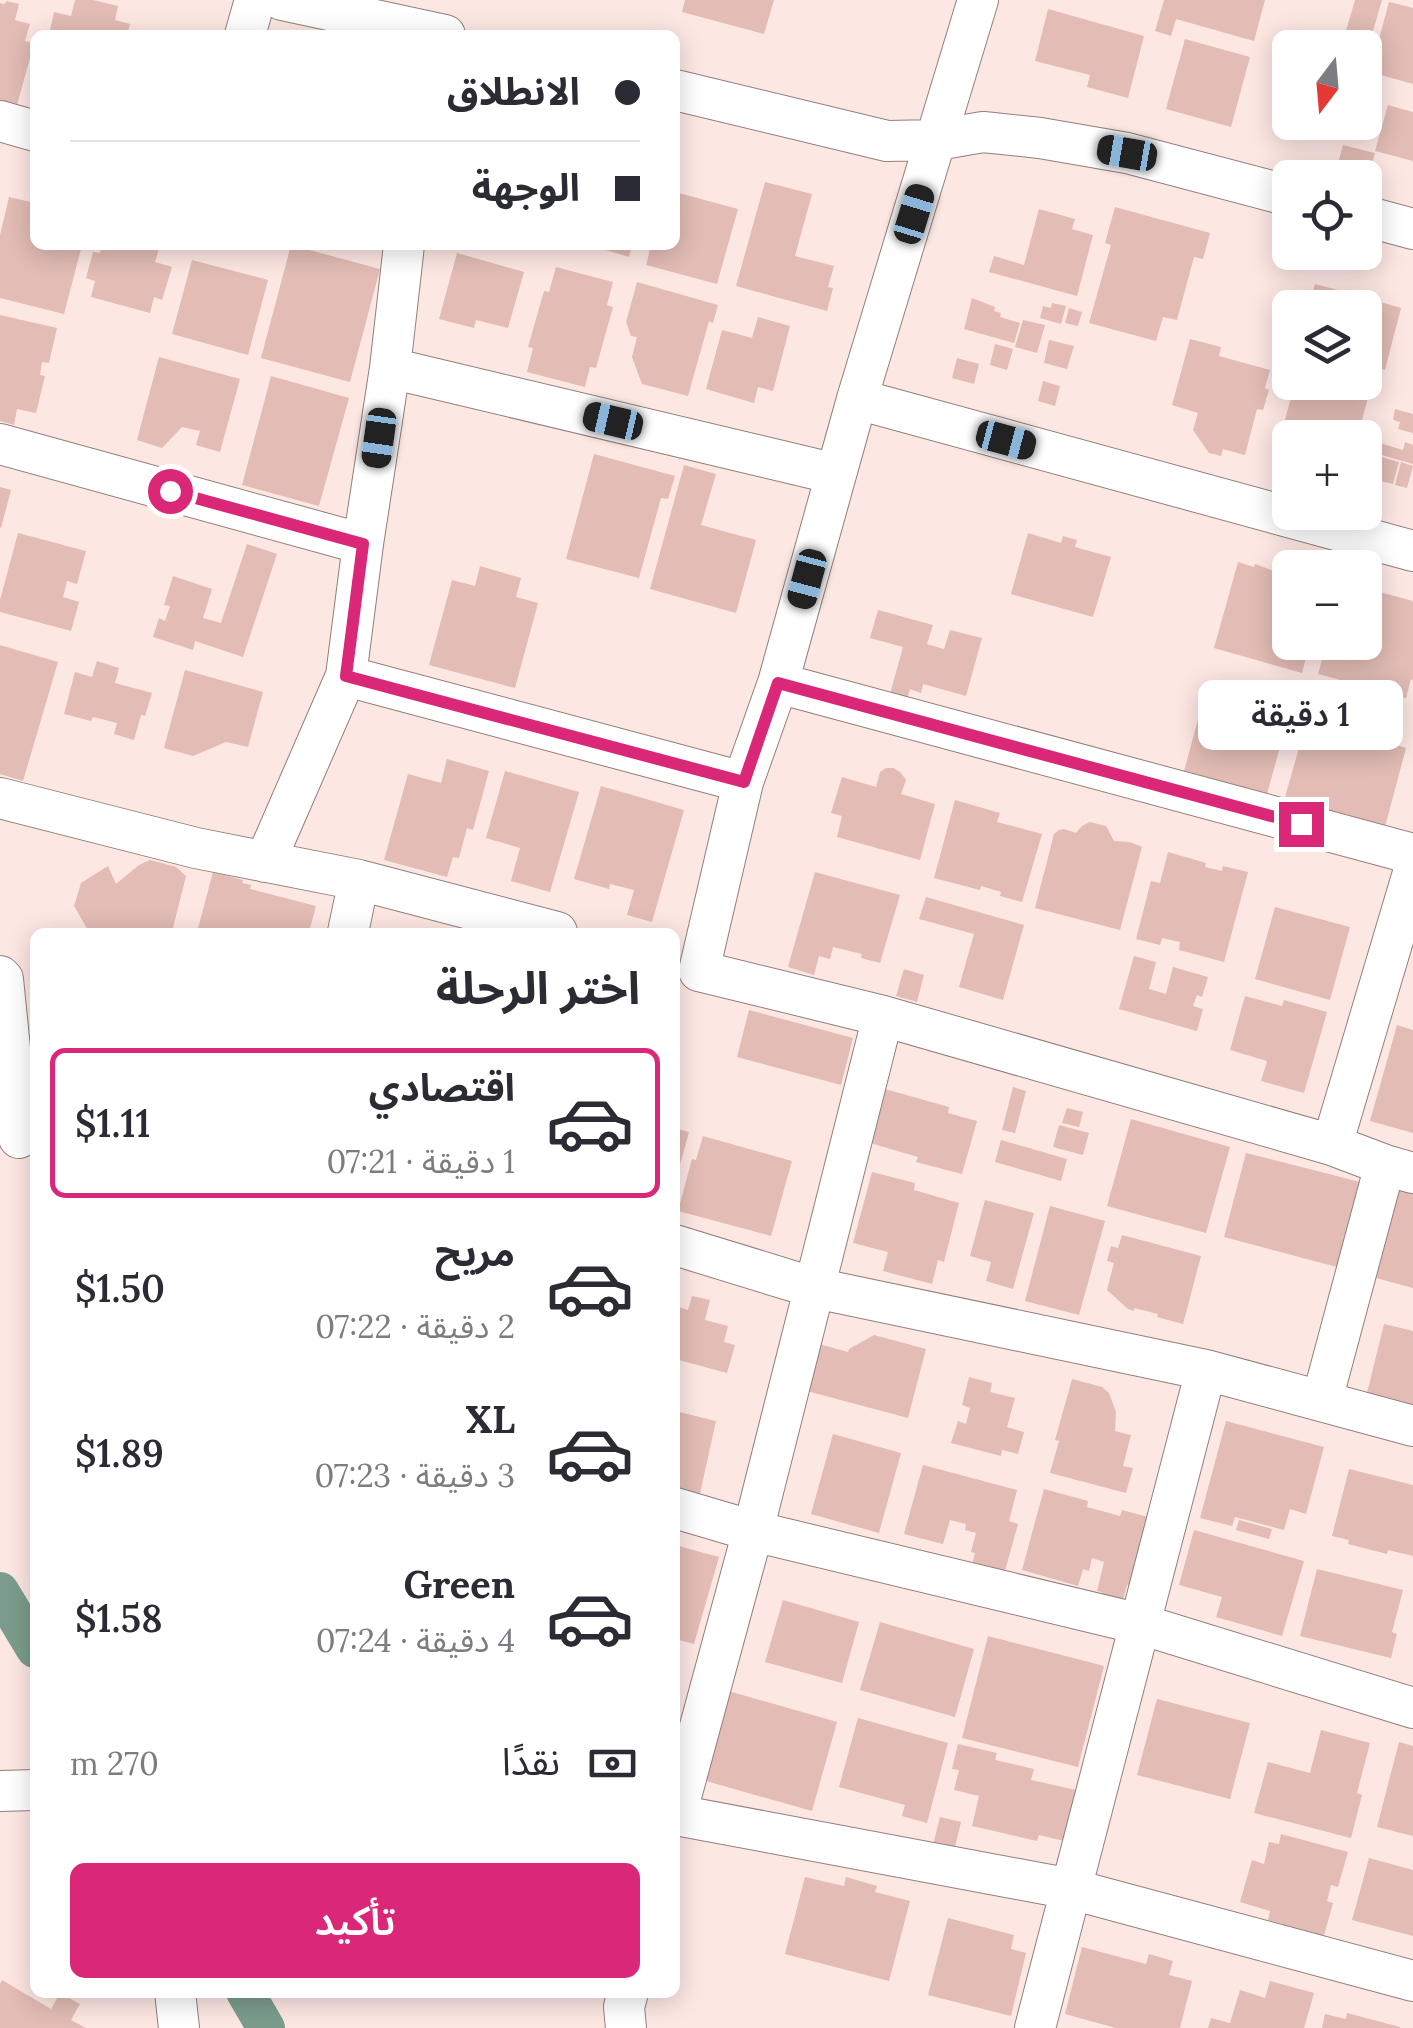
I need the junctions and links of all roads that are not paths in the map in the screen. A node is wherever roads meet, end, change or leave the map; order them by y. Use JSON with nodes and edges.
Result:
{"nodes":[{"id":1,"x":255,"y":0,"type":"edge"},
{"id":2,"x":282,"y":0,"type":"edge"},
{"id":3,"x":978,"y":0,"type":"edge"},
{"id":4,"x":246,"y":30,"type":"edge"},
{"id":5,"x":422,"y":30,"type":"edge"},
{"id":6,"x":680,"y":91,"type":"edge"},
{"id":7,"x":0,"y":121,"type":"edge"},
{"id":8,"x":30,"y":130,"type":"edge"},
{"id":9,"x":937,"y":140,"type":"junction"},
{"id":10,"x":1272,"y":191,"type":"edge"},
{"id":11,"x":1382,"y":221,"type":"edge"},
{"id":12,"x":1413,"y":229,"type":"edge"},
{"id":13,"x":403,"y":250,"type":"edge"},
{"id":14,"x":390,"y":368,"type":"junction"},
{"id":15,"x":857,"y":399,"type":"junction"},
{"id":16,"x":0,"y":444,"type":"edge"},
{"id":17,"x":836,"y":474,"type":"junction"},
{"id":18,"x":363,"y":544,"type":"junction"},
{"id":19,"x":1413,"y":551,"type":"edge"},
{"id":20,"x":346,"y":676,"type":"junction"},
{"id":21,"x":778,"y":683,"type":"junction"},
{"id":22,"x":744,"y":782,"type":"junction"},
{"id":23,"x":0,"y":798,"type":"edge"},
{"id":24,"x":1413,"y":854,"type":"edge"},
{"id":25,"x":265,"y":862,"type":"junction"},
{"id":26,"x":1413,"y":873,"type":"edge"},
{"id":27,"x":359,"y":880,"type":"junction"},
{"id":28,"x":349,"y":928,"type":"edge"},
{"id":29,"x":542,"y":928,"type":"edge"},
{"id":30,"x":687,"y":967,"type":"edge"},
{"id":31,"x":0,"y":976,"type":"edge"},
{"id":32,"x":883,"y":1016,"type":"junction"},
{"id":33,"x":18,"y":1141,"type":"edge"},
{"id":34,"x":1332,"y":1145,"type":"junction"},
{"id":35,"x":1399,"y":1169,"type":"edge"},
{"id":36,"x":680,"y":1247,"type":"edge"},
{"id":37,"x":815,"y":1288,"type":"junction"},
{"id":38,"x":1206,"y":1370,"type":"junction"},
{"id":39,"x":1322,"y":1400,"type":"junction"},
{"id":40,"x":1413,"y":1426,"type":"edge"},
{"id":41,"x":680,"y":1509,"type":"edge"},
{"id":42,"x":754,"y":1531,"type":"junction"},
{"id":43,"x":1140,"y":1624,"type":"junction"},
{"id":44,"x":1413,"y":1708,"type":"edge"},
{"id":45,"x":30,"y":1790,"type":"edge"},
{"id":46,"x":0,"y":1791,"type":"edge"},
{"id":47,"x":680,"y":1802,"type":"edge"},
{"id":48,"x":680,"y":1818,"type":"edge"},
{"id":49,"x":1070,"y":1889,"type":"junction"},
{"id":50,"x":1413,"y":1981,"type":"edge"},
{"id":51,"x":176,"y":1998,"type":"edge"},
{"id":52,"x":626,"y":1998,"type":"edge"},
{"id":53,"x":179,"y":2028,"type":"edge"},
{"id":54,"x":626,"y":2028,"type":"edge"},
{"id":55,"x":1035,"y":2028,"type":"edge"}],
"edges":[{"from":1,"to":4,"type":"street"},
{"from":2,"to":5,"type":"street"},
{"from":3,"to":9,"type":"street"},
{"from":6,"to":9,"type":"street"},
{"from":7,"to":8,"type":"street"},
{"from":9,"to":10,"type":"street"},
{"from":9,"to":15,"type":"street"},
{"from":11,"to":12,"type":"street"},
{"from":13,"to":14,"type":"street"},
{"from":14,"to":17,"type":"street"},
{"from":14,"to":18,"type":"street"},
{"from":15,"to":17,"type":"street"},
{"from":15,"to":19,"type":"street"},
{"from":16,"to":18,"type":"street"},
{"from":17,"to":21,"type":"street"},
{"from":18,"to":20,"type":"street"},
{"from":20,"to":22,"type":"street"},
{"from":20,"to":25,"type":"street"},
{"from":21,"to":22,"type":"street"},
{"from":21,"to":24,"type":"street"},
{"from":22,"to":30,"type":"street"},
{"from":23,"to":25,"type":"street"},
{"from":25,"to":27,"type":"street"},
{"from":26,"to":34,"type":"street"},
{"from":27,"to":28,"type":"street"},
{"from":27,"to":29,"type":"street"},
{"from":30,"to":32,"type":"street"},
{"from":31,"to":33,"type":"street"},
{"from":32,"to":34,"type":"street"},
{"from":32,"to":37,"type":"street"},
{"from":34,"to":35,"type":"street"},
{"from":35,"to":39,"type":"street"},
{"from":36,"to":37,"type":"street"},
{"from":37,"to":38,"type":"street"},
{"from":37,"to":42,"type":"street"},
{"from":38,"to":39,"type":"street"},
{"from":38,"to":43,"type":"street"},
{"from":39,"to":40,"type":"street"},
{"from":41,"to":42,"type":"street"},
{"from":42,"to":43,"type":"street"},
{"from":42,"to":47,"type":"street"},
{"from":43,"to":44,"type":"street"},
{"from":43,"to":49,"type":"street"},
{"from":45,"to":46,"type":"street"},
{"from":48,"to":49,"type":"street"},
{"from":49,"to":50,"type":"street"},
{"from":49,"to":55,"type":"street"},
{"from":51,"to":53,"type":"street"},
{"from":52,"to":54,"type":"street"}]}
